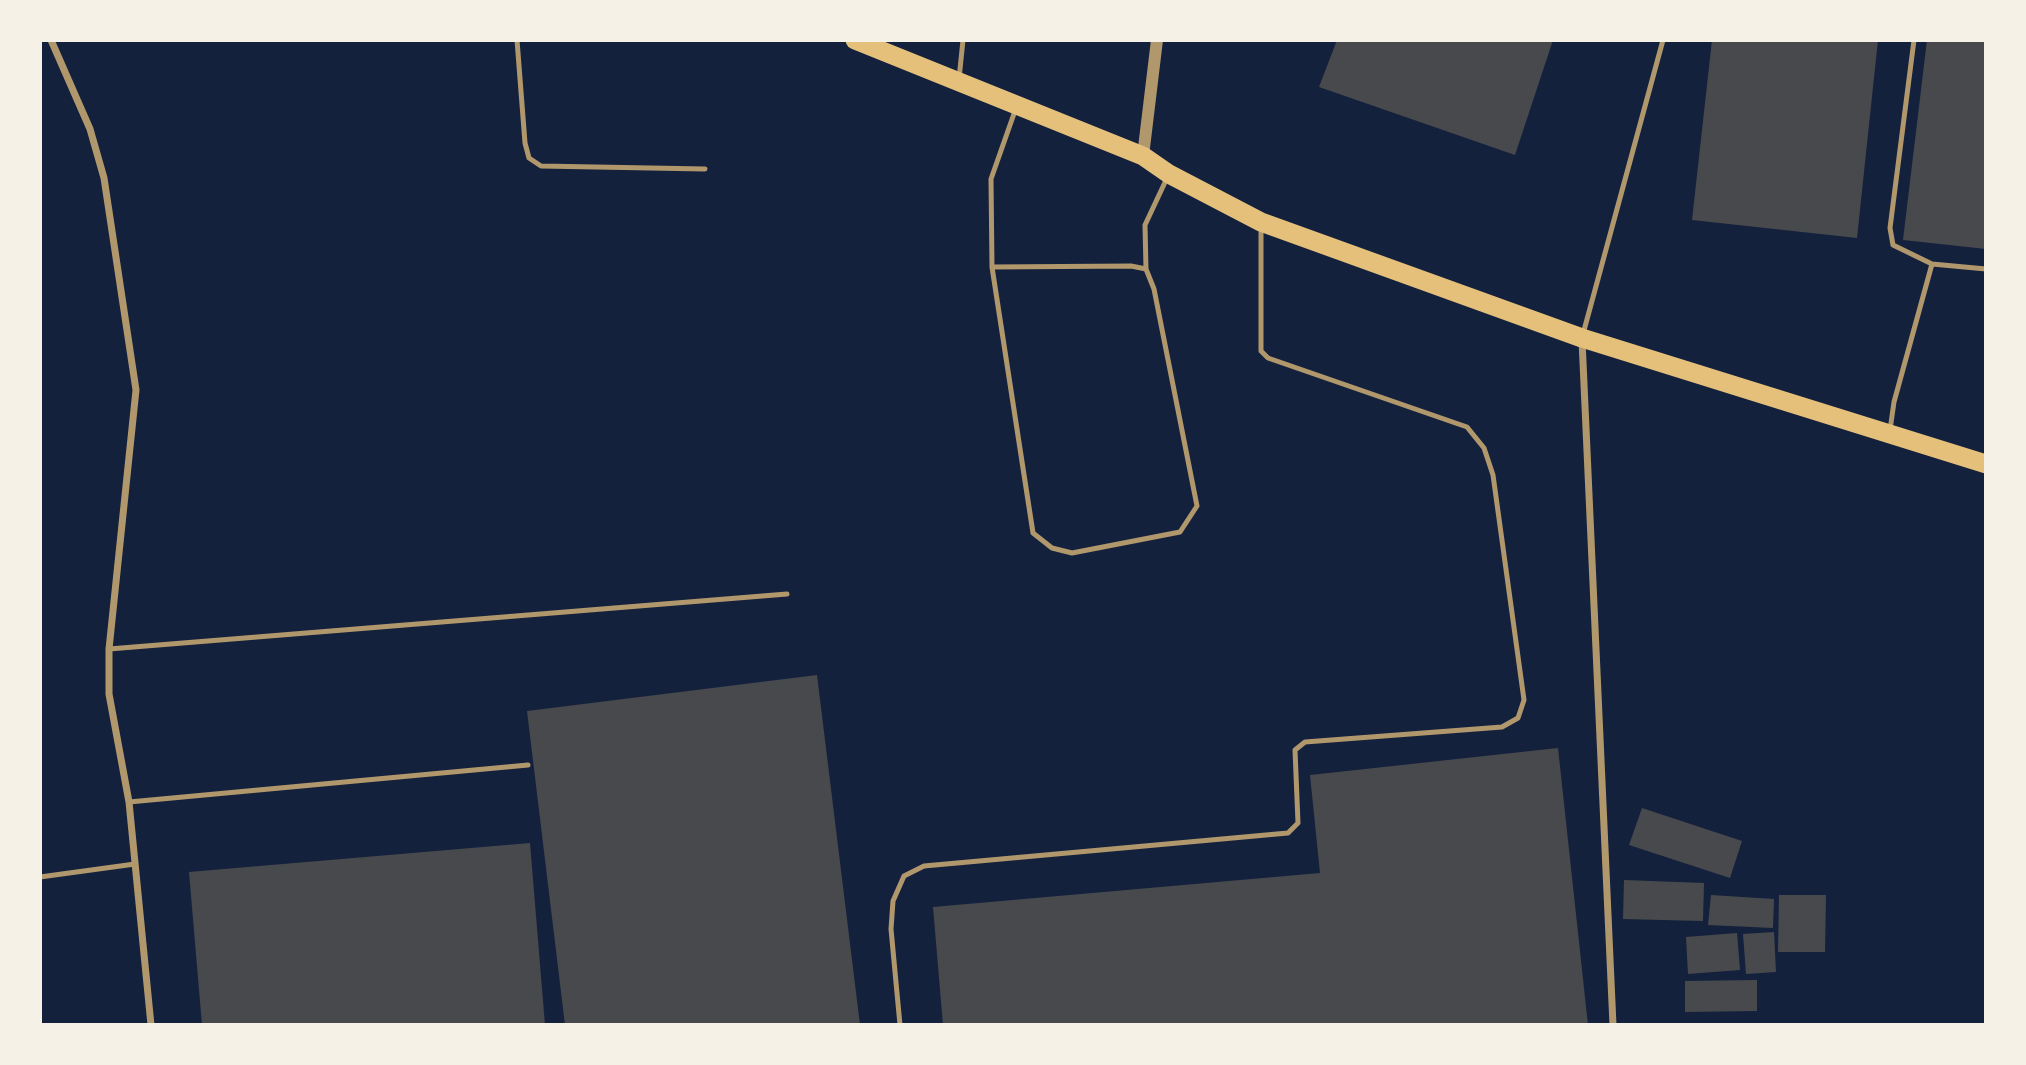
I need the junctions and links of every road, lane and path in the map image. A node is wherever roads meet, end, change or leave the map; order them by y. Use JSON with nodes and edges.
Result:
{"nodes":[{"id":1,"x":51,"y":40,"type":"edge"},
{"id":2,"x":517,"y":40,"type":"edge"},
{"id":3,"x":855,"y":40,"type":"edge"},
{"id":4,"x":963,"y":40,"type":"edge"},
{"id":5,"x":1157,"y":40,"type":"edge"},
{"id":6,"x":1663,"y":40,"type":"edge"},
{"id":7,"x":1914,"y":40,"type":"edge"},
{"id":8,"x":958,"y":82,"type":"junction"},
{"id":9,"x":1017,"y":105,"type":"junction"},
{"id":10,"x":1143,"y":156,"type":"junction"},
{"id":11,"x":705,"y":170,"type":"dead end"},
{"id":12,"x":1169,"y":174,"type":"junction"},
{"id":13,"x":1261,"y":222,"type":"junction"},
{"id":14,"x":1932,"y":264,"type":"junction"},
{"id":15,"x":992,"y":267,"type":"junction"},
{"id":16,"x":1146,"y":268,"type":"junction"},
{"id":17,"x":1986,"y":269,"type":"edge"},
{"id":18,"x":1582,"y":338,"type":"junction"},
{"id":19,"x":1889,"y":434,"type":"junction"},
{"id":20,"x":1986,"y":464,"type":"edge"},
{"id":21,"x":787,"y":594,"type":"dead end"},
{"id":22,"x":110,"y":649,"type":"junction"},
{"id":23,"x":528,"y":765,"type":"dead end"},
{"id":24,"x":129,"y":802,"type":"junction"},
{"id":25,"x":135,"y":864,"type":"junction"},
{"id":26,"x":40,"y":877,"type":"edge"},
{"id":27,"x":151,"y":1025,"type":"edge"},
{"id":28,"x":900,"y":1025,"type":"edge"},
{"id":29,"x":1613,"y":1025,"type":"edge"}],
"edges":[{"from":1,"to":22,"type":"street"},
{"from":2,"to":11,"type":"lane"},
{"from":3,"to":8,"type":"highway"},
{"from":4,"to":8,"type":"lane"},
{"from":5,"to":10,"type":"street"},
{"from":6,"to":18,"type":"lane"},
{"from":7,"to":14,"type":"lane"},
{"from":8,"to":9,"type":"highway"},
{"from":9,"to":10,"type":"highway"},
{"from":9,"to":15,"type":"lane"},
{"from":10,"to":12,"type":"highway"},
{"from":12,"to":13,"type":"highway"},
{"from":12,"to":16,"type":"lane"},
{"from":13,"to":18,"type":"highway"},
{"from":13,"to":28,"type":"lane"},
{"from":14,"to":17,"type":"lane"},
{"from":14,"to":19,"type":"lane"},
{"from":15,"to":16,"type":"lane"},
{"from":15,"to":16,"type":"lane"},
{"from":18,"to":19,"type":"highway"},
{"from":18,"to":29,"type":"street"},
{"from":19,"to":20,"type":"highway"},
{"from":21,"to":22,"type":"lane"},
{"from":22,"to":24,"type":"street"},
{"from":23,"to":24,"type":"lane"},
{"from":24,"to":25,"type":"street"},
{"from":25,"to":26,"type":"lane"},
{"from":25,"to":27,"type":"street"}]}
